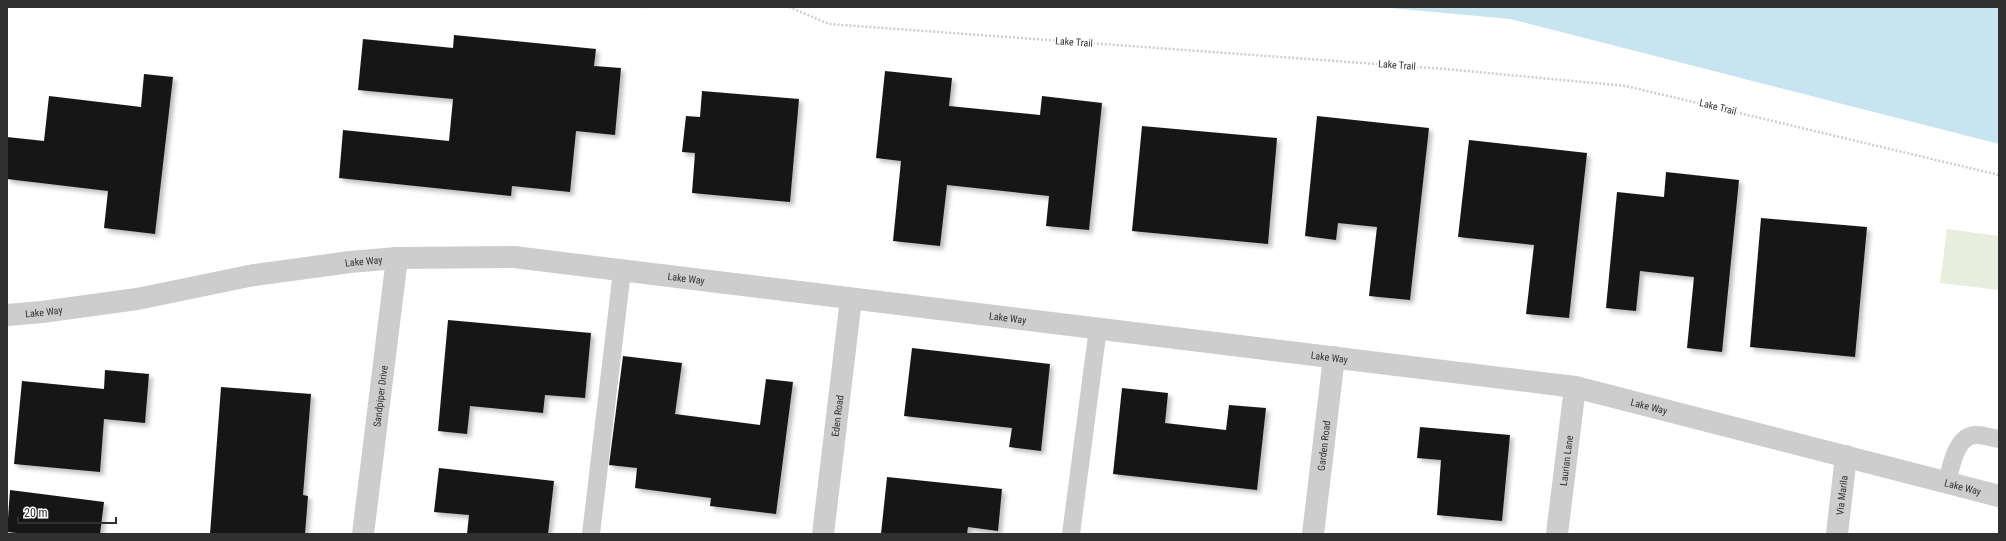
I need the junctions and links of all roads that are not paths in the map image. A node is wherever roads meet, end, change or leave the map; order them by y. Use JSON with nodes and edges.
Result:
{"nodes":[{"id":1,"x":397,"y":258,"type":"junction"},
{"id":2,"x":622,"y":271,"type":"junction"},
{"id":3,"x":851,"y":298,"type":"junction"},
{"id":4,"x":7,"y":315,"type":"edge"},
{"id":5,"x":1098,"y":328,"type":"junction"},
{"id":6,"x":1334,"y":357,"type":"junction"},
{"id":7,"x":1575,"y":387,"type":"junction"},
{"id":8,"x":1999,"y":439,"type":"edge"},
{"id":9,"x":1846,"y":456,"type":"junction"},
{"id":10,"x":1947,"y":482,"type":"junction"},
{"id":11,"x":1999,"y":496,"type":"edge"},
{"id":12,"x":363,"y":534,"type":"edge"},
{"id":13,"x":591,"y":534,"type":"edge"},
{"id":14,"x":823,"y":534,"type":"edge"},
{"id":15,"x":1071,"y":534,"type":"edge"},
{"id":16,"x":1313,"y":534,"type":"edge"},
{"id":17,"x":1557,"y":534,"type":"edge"},
{"id":18,"x":1837,"y":534,"type":"edge"}],
"edges":[{"from":1,"to":2,"type":"street","name":"Lake Way"},
{"from":1,"to":4,"type":"street","name":"Lake Way"},
{"from":1,"to":12,"type":"street","name":"Sandpiper Drive"},
{"from":2,"to":3,"type":"street","name":"Lake Way"},
{"from":2,"to":13,"type":"lane"},
{"from":3,"to":5,"type":"street","name":"Lake Way"},
{"from":3,"to":14,"type":"street","name":"Eden Road"},
{"from":5,"to":6,"type":"street","name":"Lake Way"},
{"from":5,"to":15,"type":"lane"},
{"from":6,"to":7,"type":"street","name":"Lake Way"},
{"from":6,"to":16,"type":"street","name":"Garden Road"},
{"from":7,"to":9,"type":"street","name":"Lake Way"},
{"from":7,"to":17,"type":"street","name":"Laurian Lane"},
{"from":8,"to":10,"type":"lane"},
{"from":9,"to":10,"type":"street","name":"Lake Way"},
{"from":9,"to":18,"type":"street","name":"Via Marila"},
{"from":10,"to":11,"type":"street","name":"Lake Way"}]}
